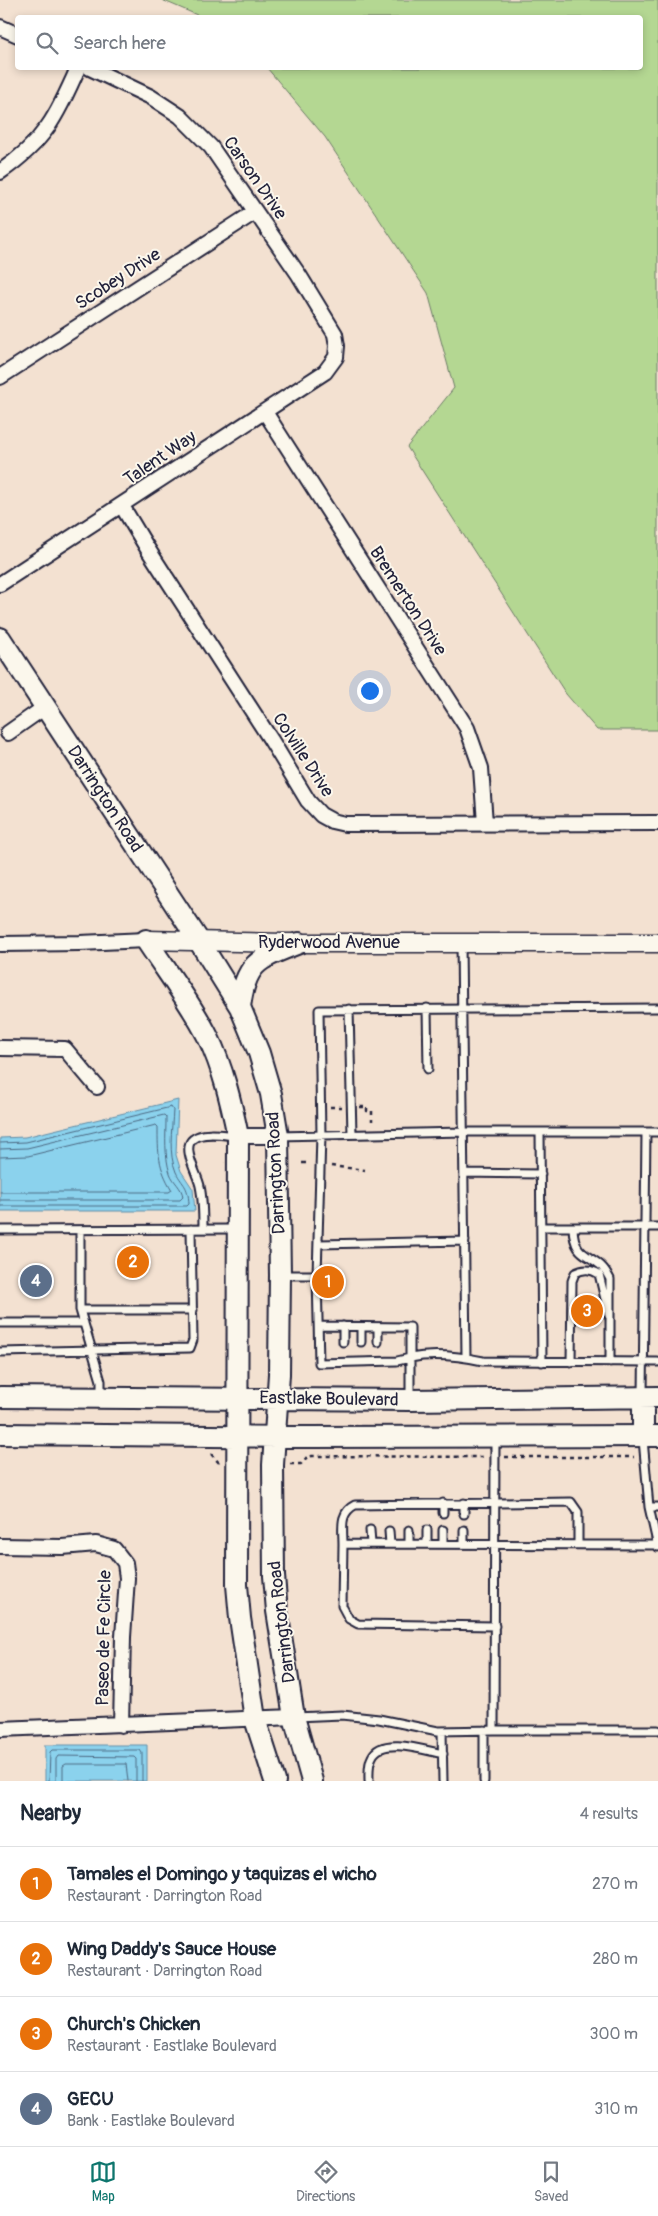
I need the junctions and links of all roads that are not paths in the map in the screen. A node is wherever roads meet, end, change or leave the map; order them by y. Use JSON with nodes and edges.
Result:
{"nodes":[{"id":1,"x":0,"y":27,"type":"edge"},
{"id":2,"x":15,"y":34,"type":"edge"},
{"id":3,"x":77,"y":70,"type":"edge"},
{"id":4,"x":94,"y":70,"type":"edge"},
{"id":5,"x":0,"y":172,"type":"edge"},
{"id":6,"x":256,"y":212,"type":"junction"},
{"id":7,"x":336,"y":357,"type":"joint"},
{"id":8,"x":0,"y":377,"type":"edge"},
{"id":9,"x":265,"y":412,"type":"junction"},
{"id":10,"x":122,"y":506,"type":"junction"},
{"id":11,"x":0,"y":584,"type":"edge"},
{"id":12,"x":0,"y":638,"type":"edge"},
{"id":13,"x":44,"y":707,"type":"junction"},
{"id":14,"x":8,"y":733,"type":"dead end"},
{"id":15,"x":485,"y":823,"type":"junction"},
{"id":16,"x":658,"y":823,"type":"edge"},
{"id":17,"x":146,"y":940,"type":"junction"},
{"id":18,"x":199,"y":940,"type":"junction"},
{"id":19,"x":299,"y":943,"type":"junction"},
{"id":20,"x":461,"y":943,"type":"junction"},
{"id":21,"x":658,"y":943,"type":"edge"},
{"id":22,"x":0,"y":944,"type":"edge"},
{"id":23,"x":240,"y":1007,"type":"junction"},
{"id":24,"x":426,"y":1008,"type":"junction"},
{"id":25,"x":462,"y":1008,"type":"junction"},
{"id":26,"x":658,"y":1008,"type":"edge"},
{"id":27,"x":349,"y":1009,"type":"junction"},
{"id":28,"x":0,"y":1048,"type":"edge"},
{"id":29,"x":428,"y":1069,"type":"dead end"},
{"id":30,"x":97,"y":1087,"type":"dead end"},
{"id":31,"x":464,"y":1132,"type":"junction"},
{"id":32,"x":540,"y":1132,"type":"junction"},
{"id":33,"x":646,"y":1132,"type":"junction"},
{"id":34,"x":658,"y":1132,"type":"edge"},
{"id":35,"x":352,"y":1134,"type":"junction"},
{"id":36,"x":321,"y":1135,"type":"junction"},
{"id":37,"x":238,"y":1136,"type":"junction"},
{"id":38,"x":278,"y":1136,"type":"junction"},
{"id":39,"x":464,"y":1173,"type":"junction"},
{"id":40,"x":541,"y":1174,"type":"junction"},
{"id":41,"x":541,"y":1227,"type":"junction"},
{"id":42,"x":573,"y":1227,"type":"junction"},
{"id":43,"x":645,"y":1227,"type":"junction"},
{"id":44,"x":658,"y":1227,"type":"edge"},
{"id":45,"x":191,"y":1229,"type":"junction"},
{"id":46,"x":203,"y":1229,"type":"junction"},
{"id":47,"x":238,"y":1229,"type":"junction"},
{"id":48,"x":0,"y":1230,"type":"edge"},
{"id":49,"x":80,"y":1230,"type":"junction"},
{"id":50,"x":465,"y":1241,"type":"junction"},
{"id":51,"x":319,"y":1244,"type":"junction"},
{"id":52,"x":280,"y":1275,"type":"junction"},
{"id":53,"x":318,"y":1275,"type":"junction"},
{"id":54,"x":80,"y":1310,"type":"junction"},
{"id":55,"x":193,"y":1310,"type":"junction"},
{"id":56,"x":609,"y":1316,"type":"junction"},
{"id":57,"x":0,"y":1323,"type":"edge"},
{"id":58,"x":84,"y":1323,"type":"junction"},
{"id":59,"x":319,"y":1326,"type":"junction"},
{"id":60,"x":343,"y":1326,"type":"junction"},
{"id":61,"x":361,"y":1327,"type":"junction"},
{"id":62,"x":378,"y":1327,"type":"junction"},
{"id":63,"x":343,"y":1342,"type":"dead end"},
{"id":64,"x":362,"y":1342,"type":"dead end"},
{"id":65,"x":378,"y":1342,"type":"dead end"},
{"id":66,"x":92,"y":1351,"type":"junction"},
{"id":67,"x":0,"y":1352,"type":"edge"},
{"id":68,"x":466,"y":1357,"type":"junction"},
{"id":69,"x":410,"y":1358,"type":"junction"},
{"id":70,"x":542,"y":1362,"type":"junction"},
{"id":71,"x":571,"y":1362,"type":"junction"},
{"id":72,"x":610,"y":1362,"type":"junction"},
{"id":73,"x":644,"y":1362,"type":"junction"},
{"id":74,"x":658,"y":1362,"type":"edge"},
{"id":75,"x":0,"y":1397,"type":"edge"},
{"id":76,"x":651,"y":1397,"type":"edge"},
{"id":77,"x":101,"y":1398,"type":"junction"},
{"id":78,"x":238,"y":1398,"type":"junction"},
{"id":79,"x":278,"y":1399,"type":"junction"},
{"id":80,"x":410,"y":1400,"type":"junction"},
{"id":81,"x":0,"y":1434,"type":"edge"},
{"id":82,"x":237,"y":1436,"type":"junction"},
{"id":83,"x":275,"y":1436,"type":"junction"},
{"id":84,"x":495,"y":1436,"type":"junction"},
{"id":85,"x":650,"y":1436,"type":"edge"},
{"id":86,"x":495,"y":1502,"type":"junction"},
{"id":87,"x":410,"y":1503,"type":"junction"},
{"id":88,"x":427,"y":1503,"type":"junction"},
{"id":89,"x":444,"y":1503,"type":"junction"},
{"id":90,"x":464,"y":1503,"type":"junction"},
{"id":91,"x":390,"y":1504,"type":"junction"},
{"id":92,"x":649,"y":1507,"type":"junction"},
{"id":93,"x":658,"y":1507,"type":"edge"},
{"id":94,"x":409,"y":1513,"type":"dead end"},
{"id":95,"x":427,"y":1513,"type":"dead end"},
{"id":96,"x":443,"y":1513,"type":"dead end"},
{"id":97,"x":390,"y":1514,"type":"dead end"},
{"id":98,"x":464,"y":1514,"type":"dead end"},
{"id":99,"x":370,"y":1530,"type":"dead end"},
{"id":100,"x":409,"y":1530,"type":"dead end"},
{"id":101,"x":427,"y":1530,"type":"dead end"},
{"id":102,"x":443,"y":1530,"type":"dead end"},
{"id":103,"x":464,"y":1530,"type":"dead end"},
{"id":104,"x":389,"y":1531,"type":"dead end"},
{"id":105,"x":409,"y":1543,"type":"junction"},
{"id":106,"x":427,"y":1543,"type":"junction"},
{"id":107,"x":443,"y":1543,"type":"junction"},
{"id":108,"x":464,"y":1543,"type":"junction"},
{"id":109,"x":495,"y":1543,"type":"junction"},
{"id":110,"x":343,"y":1544,"type":"junction"},
{"id":111,"x":370,"y":1544,"type":"junction"},
{"id":112,"x":390,"y":1544,"type":"junction"},
{"id":113,"x":578,"y":1544,"type":"junction"},
{"id":114,"x":0,"y":1546,"type":"edge"},
{"id":115,"x":658,"y":1546,"type":"edge"},
{"id":116,"x":495,"y":1626,"type":"junction"},
{"id":117,"x":294,"y":1717,"type":"junction"},
{"id":118,"x":255,"y":1719,"type":"junction"},
{"id":119,"x":121,"y":1725,"type":"junction"},
{"id":120,"x":0,"y":1728,"type":"edge"},
{"id":121,"x":484,"y":1730,"type":"junction"},
{"id":122,"x":494,"y":1730,"type":"junction"},
{"id":123,"x":658,"y":1730,"type":"edge"},
{"id":124,"x":442,"y":1731,"type":"junction"},
{"id":125,"x":443,"y":1754,"type":"junction"},
{"id":126,"x":275,"y":1781,"type":"edge"},
{"id":127,"x":312,"y":1781,"type":"edge"},
{"id":128,"x":369,"y":1781,"type":"edge"},
{"id":129,"x":443,"y":1781,"type":"edge"},
{"id":130,"x":484,"y":1781,"type":"edge"}],
"edges":[{"from":1,"to":2,"type":"street"},
{"from":3,"to":5,"type":"street"},
{"from":4,"to":6,"type":"street","name":"Carson Drive"},
{"from":6,"to":7,"type":"street","name":"Carson Drive"},
{"from":6,"to":8,"type":"street","name":"Scobey Drive"},
{"from":7,"to":9,"type":"street","name":"Talent Way"},
{"from":9,"to":10,"type":"street","name":"Talent Way"},
{"from":9,"to":15,"type":"street","name":"Bremerton Drive"},
{"from":10,"to":11,"type":"street","name":"Talent Way"},
{"from":10,"to":15,"type":"street","name":"Colville Drive"},
{"from":12,"to":13,"type":"main road","name":"Darrington Road"},
{"from":13,"to":14,"type":"street"},
{"from":13,"to":18,"type":"main road","name":"Darrington Road"},
{"from":15,"to":16,"type":"street","name":"Colville Drive"},
{"from":17,"to":18,"type":"street","name":"Ryderwood Avenue"},
{"from":17,"to":22,"type":"street","name":"Ryderwood Avenue"},
{"from":17,"to":37,"type":"main road","name":"Darrington Road"},
{"from":18,"to":19,"type":"street","name":"Ryderwood Avenue"},
{"from":18,"to":23,"type":"main road","name":"Darrington Road"},
{"from":19,"to":20,"type":"street","name":"Ryderwood Avenue"},
{"from":19,"to":23,"type":"main road"},
{"from":20,"to":21,"type":"street","name":"Ryderwood Avenue"},
{"from":20,"to":25,"type":"lane"},
{"from":23,"to":38,"type":"main road","name":"Darrington Road"},
{"from":24,"to":25,"type":"lane"},
{"from":24,"to":27,"type":"lane"},
{"from":24,"to":29,"type":"lane"},
{"from":25,"to":26,"type":"lane"},
{"from":25,"to":31,"type":"lane"},
{"from":27,"to":35,"type":"lane"},
{"from":27,"to":36,"type":"lane"},
{"from":28,"to":30,"type":"street"},
{"from":31,"to":32,"type":"lane"},
{"from":31,"to":35,"type":"lane"},
{"from":31,"to":39,"type":"lane"},
{"from":32,"to":33,"type":"lane"},
{"from":32,"to":40,"type":"lane"},
{"from":33,"to":34,"type":"lane"},
{"from":33,"to":43,"type":"lane"},
{"from":35,"to":36,"type":"lane"},
{"from":36,"to":38,"type":"lane"},
{"from":36,"to":51,"type":"lane"},
{"from":37,"to":38,"type":"street"},
{"from":37,"to":46,"type":"lane"},
{"from":37,"to":47,"type":"main road","name":"Darrington Road"},
{"from":38,"to":52,"type":"main road","name":"Darrington Road"},
{"from":39,"to":40,"type":"lane"},
{"from":39,"to":50,"type":"lane"},
{"from":40,"to":41,"type":"lane"},
{"from":41,"to":42,"type":"lane"},
{"from":41,"to":70,"type":"lane"},
{"from":42,"to":43,"type":"lane"},
{"from":42,"to":56,"type":"lane"},
{"from":43,"to":44,"type":"lane"},
{"from":43,"to":73,"type":"lane"},
{"from":45,"to":46,"type":"lane"},
{"from":45,"to":49,"type":"lane"},
{"from":45,"to":55,"type":"lane"},
{"from":46,"to":47,"type":"lane"},
{"from":47,"to":78,"type":"main road","name":"Darrington Road"},
{"from":48,"to":49,"type":"lane"},
{"from":49,"to":54,"type":"lane"},
{"from":50,"to":51,"type":"lane"},
{"from":50,"to":68,"type":"lane"},
{"from":51,"to":53,"type":"lane"},
{"from":52,"to":53,"type":"lane"},
{"from":52,"to":79,"type":"main road","name":"Darrington Road"},
{"from":53,"to":59,"type":"lane"},
{"from":54,"to":55,"type":"lane"},
{"from":54,"to":58,"type":"lane"},
{"from":55,"to":66,"type":"lane"},
{"from":56,"to":71,"type":"lane"},
{"from":56,"to":72,"type":"lane"},
{"from":57,"to":58,"type":"lane"},
{"from":58,"to":66,"type":"lane"},
{"from":59,"to":60,"type":"lane"},
{"from":59,"to":69,"type":"lane"},
{"from":60,"to":61,"type":"lane"},
{"from":60,"to":63,"type":"lane"},
{"from":61,"to":62,"type":"lane"},
{"from":61,"to":64,"type":"lane"},
{"from":62,"to":65,"type":"lane"},
{"from":62,"to":69,"type":"lane"},
{"from":66,"to":67,"type":"lane"},
{"from":66,"to":77,"type":"lane"},
{"from":68,"to":69,"type":"lane"},
{"from":68,"to":70,"type":"lane"},
{"from":69,"to":80,"type":"lane"},
{"from":70,"to":71,"type":"lane"},
{"from":71,"to":72,"type":"lane"},
{"from":72,"to":73,"type":"lane"},
{"from":73,"to":74,"type":"lane"},
{"from":73,"to":76,"type":"lane"},
{"from":75,"to":77,"type":"main road","name":"Eastlake Boulevard"},
{"from":76,"to":80,"type":"main road","name":"Eastlake Boulevard"},
{"from":76,"to":85,"type":"main road"},
{"from":77,"to":78,"type":"main road","name":"Eastlake Boulevard"},
{"from":78,"to":79,"type":"main road","name":"Eastlake Boulevard"},
{"from":78,"to":82,"type":"main road","name":"Darrington Road"},
{"from":79,"to":80,"type":"main road","name":"Eastlake Boulevard"},
{"from":79,"to":83,"type":"main road","name":"Darrington Road"},
{"from":81,"to":82,"type":"main road","name":"Eastlake Boulevard"},
{"from":82,"to":83,"type":"main road","name":"Eastlake Boulevard"},
{"from":82,"to":118,"type":"main road","name":"Darrington Road"},
{"from":83,"to":84,"type":"main road","name":"Eastlake Boulevard"},
{"from":83,"to":117,"type":"main road","name":"Darrington Road"},
{"from":84,"to":85,"type":"main road","name":"Eastlake Boulevard"},
{"from":84,"to":86,"type":"lane"},
{"from":85,"to":92,"type":"lane"},
{"from":86,"to":90,"type":"lane"},
{"from":86,"to":109,"type":"lane"},
{"from":86,"to":113,"type":"lane"},
{"from":87,"to":88,"type":"lane"},
{"from":87,"to":91,"type":"lane"},
{"from":87,"to":94,"type":"lane"},
{"from":88,"to":89,"type":"lane"},
{"from":88,"to":95,"type":"lane"},
{"from":89,"to":90,"type":"lane"},
{"from":89,"to":96,"type":"lane"},
{"from":90,"to":98,"type":"lane"},
{"from":91,"to":97,"type":"lane"},
{"from":91,"to":110,"type":"lane"},
{"from":92,"to":93,"type":"lane"},
{"from":92,"to":115,"type":"lane"},
{"from":99,"to":111,"type":"lane"},
{"from":100,"to":105,"type":"lane"},
{"from":101,"to":106,"type":"lane"},
{"from":102,"to":107,"type":"lane"},
{"from":103,"to":108,"type":"lane"},
{"from":104,"to":112,"type":"lane"},
{"from":105,"to":106,"type":"lane"},
{"from":105,"to":112,"type":"lane"},
{"from":106,"to":107,"type":"lane"},
{"from":107,"to":108,"type":"lane"},
{"from":108,"to":109,"type":"lane"},
{"from":109,"to":113,"type":"lane"},
{"from":109,"to":116,"type":"lane"},
{"from":110,"to":111,"type":"lane"},
{"from":110,"to":116,"type":"lane"},
{"from":111,"to":112,"type":"lane"},
{"from":113,"to":115,"type":"lane"},
{"from":114,"to":119,"type":"street","name":"Paseo de Fe Circle"},
{"from":116,"to":122,"type":"lane"},
{"from":117,"to":118,"type":"street"},
{"from":117,"to":124,"type":"lane"},
{"from":117,"to":127,"type":"main road","name":"Darrington Road"},
{"from":118,"to":119,"type":"street"},
{"from":118,"to":126,"type":"main road","name":"Darrington Road"},
{"from":119,"to":120,"type":"street"},
{"from":121,"to":122,"type":"lane"},
{"from":121,"to":124,"type":"lane"},
{"from":121,"to":130,"type":"lane"},
{"from":122,"to":123,"type":"lane"},
{"from":124,"to":125,"type":"lane"},
{"from":125,"to":128,"type":"lane"},
{"from":125,"to":129,"type":"lane"}]}
